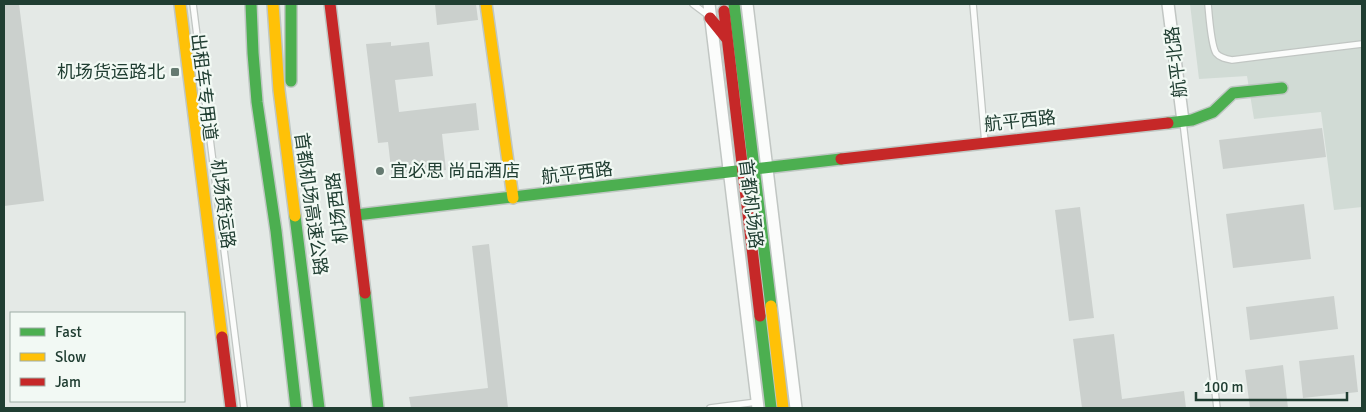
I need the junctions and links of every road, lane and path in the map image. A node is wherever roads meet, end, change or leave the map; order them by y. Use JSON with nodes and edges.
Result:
{"nodes":[{"id":1,"x":180,"y":4,"type":"edge"},
{"id":2,"x":193,"y":4,"type":"edge"},
{"id":3,"x":241,"y":4,"type":"edge"},
{"id":4,"x":251,"y":4,"type":"edge"},
{"id":5,"x":273,"y":4,"type":"edge"},
{"id":6,"x":291,"y":4,"type":"edge"},
{"id":7,"x":330,"y":4,"type":"edge"},
{"id":8,"x":486,"y":4,"type":"edge"},
{"id":9,"x":693,"y":4,"type":"edge"},
{"id":10,"x":709,"y":4,"type":"edge"},
{"id":11,"x":723,"y":4,"type":"edge"},
{"id":12,"x":734,"y":4,"type":"edge"},
{"id":13,"x":748,"y":4,"type":"edge"},
{"id":14,"x":973,"y":4,"type":"edge"},
{"id":15,"x":1168,"y":4,"type":"edge"},
{"id":16,"x":1208,"y":4,"type":"edge"},
{"id":17,"x":749,"y":16,"type":"junction"},
{"id":18,"x":710,"y":18,"type":"junction"},
{"id":19,"x":732,"y":39,"type":"junction"},
{"id":20,"x":253,"y":41,"type":"junction"},
{"id":21,"x":1362,"y":44,"type":"edge"},
{"id":22,"x":1282,"y":88,"type":"dead end"},
{"id":23,"x":1183,"y":121,"type":"junction"},
{"id":24,"x":985,"y":143,"type":"junction"},
{"id":25,"x":288,"y":164,"type":"junction"},
{"id":26,"x":766,"y":168,"type":"junction"},
{"id":27,"x":748,"y":170,"type":"junction"},
{"id":28,"x":730,"y":172,"type":"junction"},
{"id":29,"x":513,"y":198,"type":"junction"},
{"id":30,"x":356,"y":215,"type":"junction"},
{"id":31,"x":768,"y":289,"type":"junction"},
{"id":32,"x":756,"y":290,"type":"junction"},
{"id":33,"x":783,"y":303,"type":"junction"},
{"id":34,"x":746,"y":307,"type":"junction"},
{"id":35,"x":776,"y":404,"type":"edge"},
{"id":36,"x":757,"y":405,"type":"edge"},
{"id":37,"x":231,"y":408,"type":"edge"},
{"id":38,"x":244,"y":408,"type":"edge"},
{"id":39,"x":296,"y":408,"type":"edge"},
{"id":40,"x":319,"y":408,"type":"edge"},
{"id":41,"x":378,"y":408,"type":"edge"},
{"id":42,"x":710,"y":408,"type":"edge"},
{"id":43,"x":796,"y":408,"type":"edge"},
{"id":44,"x":1217,"y":408,"type":"edge"}],
"edges":[{"from":1,"to":37,"type":"main road","name":"机场货运路"},
{"from":2,"to":38,"type":"lane","name":"出租车专用道"},
{"from":3,"to":20,"type":"main road"},
{"from":4,"to":20,"type":"main road"},
{"from":5,"to":25,"type":"main road","name":"首都机场高速公路"},
{"from":6,"to":25,"type":"main road"},
{"from":7,"to":30,"type":"main road","name":"机场西路"},
{"from":8,"to":29,"type":"main road"},
{"from":9,"to":18,"type":"lane"},
{"from":10,"to":18,"type":"street","name":"首都机场路"},
{"from":11,"to":19,"type":"main road","name":"首都机场路"},
{"from":12,"to":19,"type":"main road","name":"首都机场路"},
{"from":13,"to":17,"type":"street","name":"首都机场路"},
{"from":14,"to":24,"type":"lane"},
{"from":15,"to":23,"type":"street","name":"航平北路"},
{"from":16,"to":21,"type":"lane"},
{"from":17,"to":19,"type":"main road"},
{"from":17,"to":26,"type":"street","name":"首都机场路"},
{"from":18,"to":19,"type":"main road"},
{"from":18,"to":28,"type":"street","name":"首都机场路"},
{"from":19,"to":27,"type":"main road","name":"首都机场路"},
{"from":20,"to":39,"type":"main road"},
{"from":22,"to":23,"type":"main road","name":"航平西路"},
{"from":23,"to":24,"type":"main road","name":"航平西路"},
{"from":23,"to":44,"type":"lane"},
{"from":24,"to":26,"type":"main road","name":"航平西路"},
{"from":25,"to":40,"type":"main road","name":"首都机场高速公路"},
{"from":26,"to":27,"type":"main road","name":"航平西路"},
{"from":26,"to":33,"type":"street","name":"首都机场路"},
{"from":27,"to":28,"type":"main road","name":"航平西路"},
{"from":27,"to":31,"type":"main road","name":"首都机场路"},
{"from":27,"to":32,"type":"main road","name":"首都机场路"},
{"from":28,"to":29,"type":"main road","name":"航平西路"},
{"from":28,"to":34,"type":"street","name":"首都机场路"},
{"from":29,"to":30,"type":"main road","name":"航平西路"},
{"from":30,"to":41,"type":"main road","name":"机场西路"},
{"from":31,"to":33,"type":"main road"},
{"from":31,"to":35,"type":"main road","name":"首都机场路"},
{"from":32,"to":34,"type":"main road"},
{"from":32,"to":35,"type":"main road","name":"首都机场路"},
{"from":33,"to":43,"type":"street","name":"首都机场路"},
{"from":34,"to":36,"type":"street","name":"首都机场路"},
{"from":35,"to":36,"type":"lane"},
{"from":36,"to":42,"type":"lane"}]}
